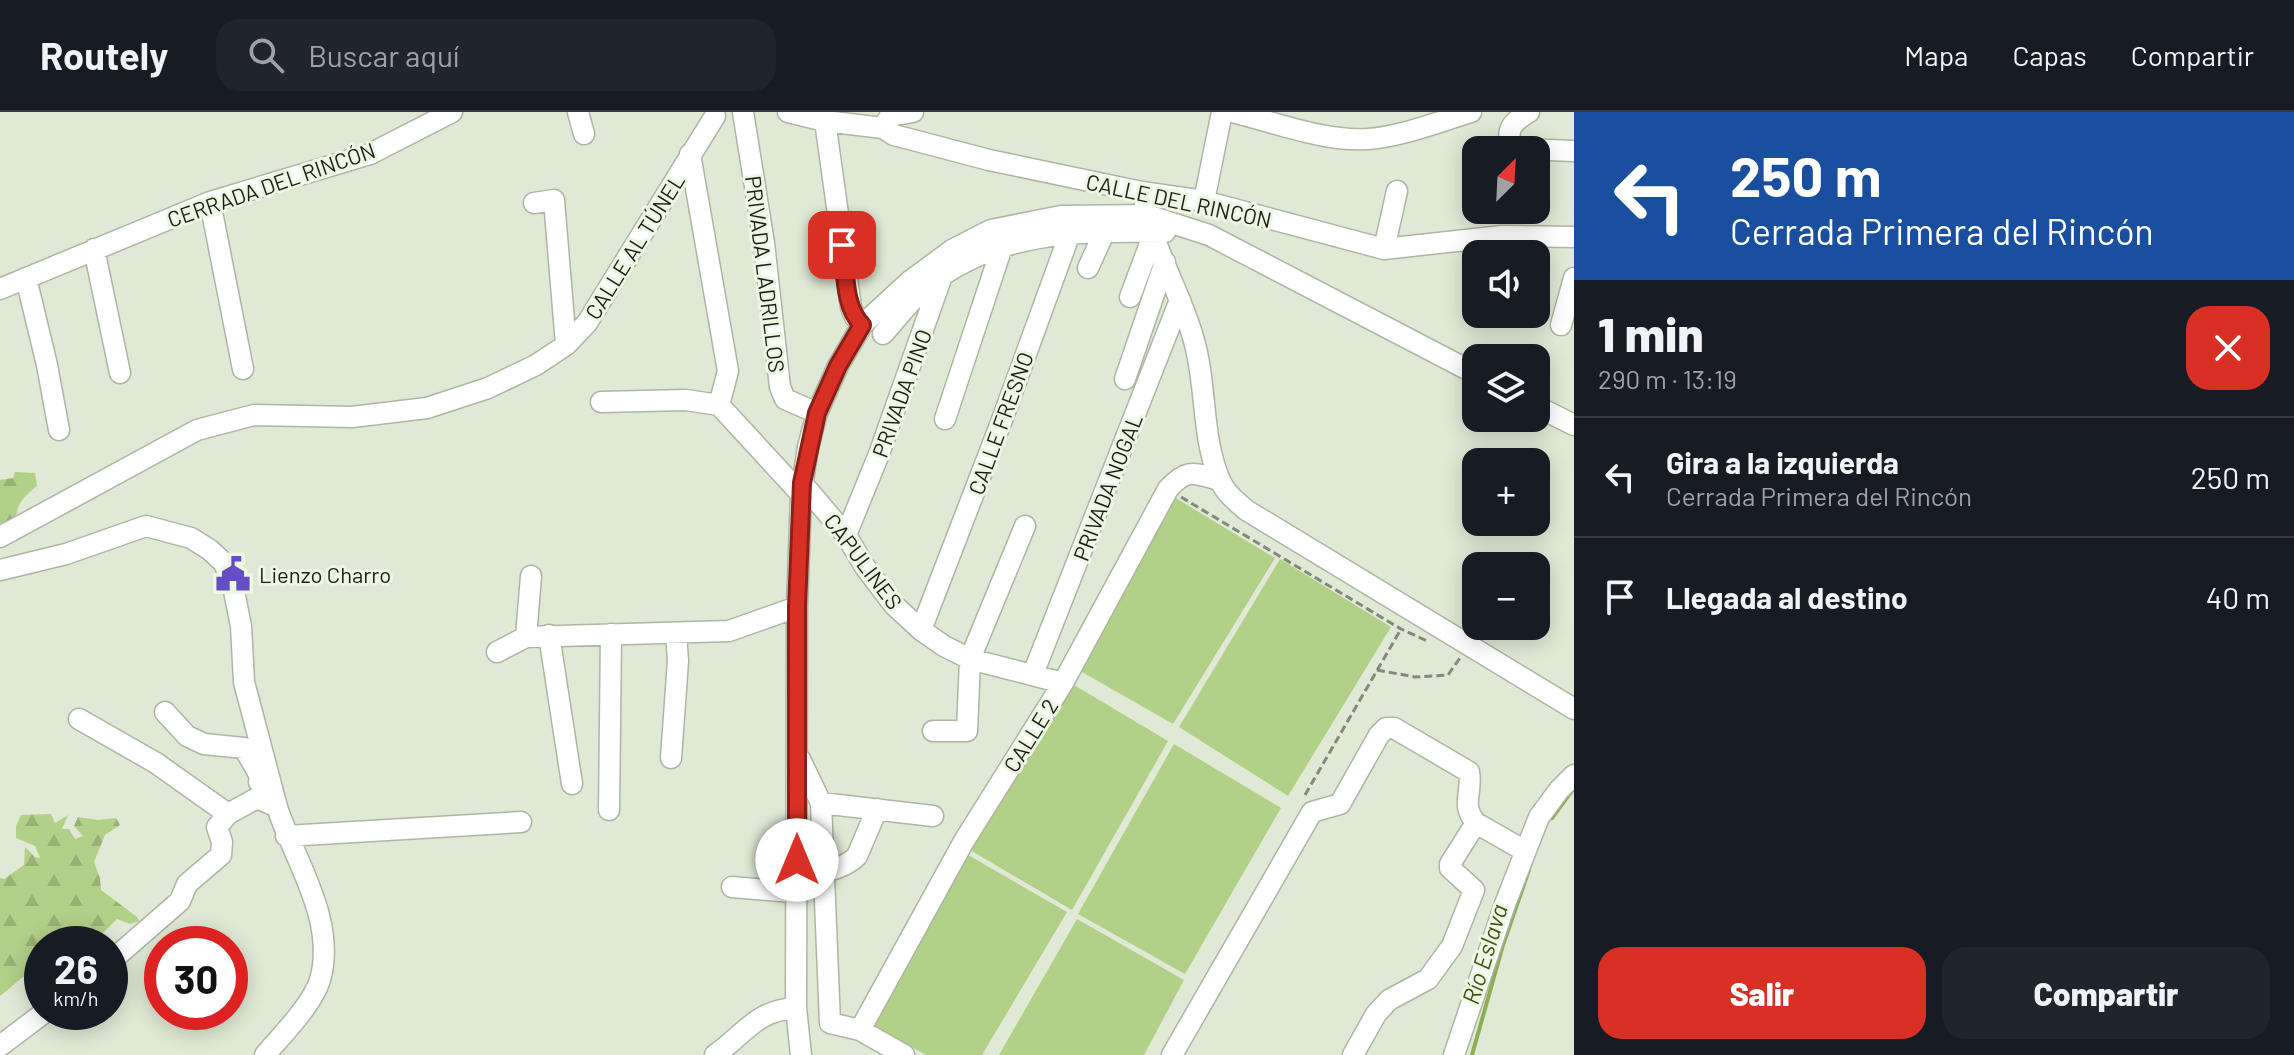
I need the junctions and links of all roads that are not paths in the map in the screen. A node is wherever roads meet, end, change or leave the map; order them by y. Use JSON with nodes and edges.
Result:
{"nodes":[{"id":1,"x":452,"y":112,"type":"edge"},
{"id":2,"x":578,"y":112,"type":"edge"},
{"id":3,"x":743,"y":112,"type":"edge"},
{"id":4,"x":788,"y":112,"type":"edge"},
{"id":5,"x":913,"y":112,"type":"edge"},
{"id":6,"x":1222,"y":112,"type":"edge"},
{"id":7,"x":1232,"y":112,"type":"edge"},
{"id":8,"x":1471,"y":112,"type":"edge"},
{"id":9,"x":1529,"y":112,"type":"edge"},
{"id":10,"x":717,"y":113,"type":"edge"},
{"id":11,"x":825,"y":121,"type":"junction"},
{"id":12,"x":883,"y":128,"type":"junction"},
{"id":13,"x":584,"y":134,"type":"dead end"},
{"id":14,"x":1574,"y":151,"type":"edge"},
{"id":15,"x":690,"y":154,"type":"junction"},
{"id":16,"x":1397,"y":191,"type":"dead end"},
{"id":17,"x":1142,"y":192,"type":"junction"},
{"id":18,"x":1204,"y":201,"type":"junction"},
{"id":19,"x":210,"y":202,"type":"junction"},
{"id":20,"x":534,"y":203,"type":"dead end"},
{"id":21,"x":1061,"y":216,"type":"junction"},
{"id":22,"x":1151,"y":227,"type":"junction"},
{"id":23,"x":1104,"y":233,"type":"junction"},
{"id":24,"x":1069,"y":236,"type":"junction"},
{"id":25,"x":1574,"y":237,"type":"edge"},
{"id":26,"x":1462,"y":240,"type":"edge"},
{"id":27,"x":1466,"y":240,"type":"edge"},
{"id":28,"x":1516,"y":240,"type":"edge"},
{"id":29,"x":1550,"y":243,"type":"edge"},
{"id":30,"x":1003,"y":244,"type":"junction"},
{"id":31,"x":94,"y":249,"type":"junction"},
{"id":32,"x":1384,"y":249,"type":"junction"},
{"id":33,"x":952,"y":250,"type":"junction"},
{"id":34,"x":1165,"y":262,"type":"junction"},
{"id":35,"x":1088,"y":268,"type":"dead end"},
{"id":36,"x":942,"y":275,"type":"junction"},
{"id":37,"x":26,"y":278,"type":"junction"},
{"id":38,"x":1574,"y":278,"type":"edge"},
{"id":39,"x":0,"y":289,"type":"edge"},
{"id":40,"x":1130,"y":297,"type":"dead end"},
{"id":41,"x":1180,"y":300,"type":"junction"},
{"id":42,"x":862,"y":325,"type":"junction"},
{"id":43,"x":1561,"y":325,"type":"dead end"},
{"id":44,"x":883,"y":334,"type":"dead end"},
{"id":45,"x":566,"y":345,"type":"junction"},
{"id":46,"x":1462,"y":367,"type":"edge"},
{"id":47,"x":243,"y":369,"type":"dead end"},
{"id":48,"x":120,"y":373,"type":"dead end"},
{"id":49,"x":1125,"y":379,"type":"dead end"},
{"id":50,"x":1462,"y":380,"type":"edge"},
{"id":51,"x":601,"y":402,"type":"dead end"},
{"id":52,"x":719,"y":405,"type":"junction"},
{"id":53,"x":817,"y":413,"type":"junction"},
{"id":54,"x":1550,"y":413,"type":"edge"},
{"id":55,"x":945,"y":419,"type":"dead end"},
{"id":56,"x":1550,"y":425,"type":"edge"},
{"id":57,"x":1574,"y":425,"type":"edge"},
{"id":58,"x":59,"y":430,"type":"dead end"},
{"id":59,"x":1574,"y":438,"type":"edge"},
{"id":60,"x":1219,"y":480,"type":"junction"},
{"id":61,"x":801,"y":488,"type":"junction"},
{"id":62,"x":1025,"y":526,"type":"dead end"},
{"id":63,"x":846,"y":535,"type":"junction"},
{"id":64,"x":0,"y":537,"type":"edge"},
{"id":65,"x":0,"y":570,"type":"edge"},
{"id":66,"x":531,"y":576,"type":"dead end"},
{"id":67,"x":797,"y":607,"type":"junction"},
{"id":68,"x":921,"y":630,"type":"junction"},
{"id":69,"x":676,"y":633,"type":"junction"},
{"id":70,"x":611,"y":634,"type":"junction"},
{"id":71,"x":549,"y":635,"type":"junction"},
{"id":72,"x":526,"y":637,"type":"junction"},
{"id":73,"x":497,"y":652,"type":"dead end"},
{"id":74,"x":970,"y":659,"type":"junction"},
{"id":75,"x":1033,"y":674,"type":"junction"},
{"id":76,"x":1063,"y":683,"type":"junction"},
{"id":77,"x":1574,"y":709,"type":"edge"},
{"id":78,"x":165,"y":712,"type":"dead end"},
{"id":79,"x":79,"y":719,"type":"dead end"},
{"id":80,"x":933,"y":731,"type":"dead end"},
{"id":81,"x":798,"y":756,"type":"junction"},
{"id":82,"x":671,"y":758,"type":"dead end"},
{"id":83,"x":1574,"y":775,"type":"edge"},
{"id":84,"x":572,"y":784,"type":"dead end"},
{"id":85,"x":257,"y":798,"type":"junction"},
{"id":86,"x":821,"y":803,"type":"junction"},
{"id":87,"x":277,"y":807,"type":"junction"},
{"id":88,"x":877,"y":809,"type":"junction"},
{"id":89,"x":609,"y":810,"type":"dead end"},
{"id":90,"x":228,"y":814,"type":"junction"},
{"id":91,"x":933,"y":816,"type":"dead end"},
{"id":92,"x":521,"y":822,"type":"dead end"},
{"id":93,"x":1476,"y":823,"type":"junction"},
{"id":94,"x":286,"y":836,"type":"junction"},
{"id":95,"x":1525,"y":851,"type":"junction"},
{"id":96,"x":825,"y":872,"type":"junction"},
{"id":97,"x":797,"y":886,"type":"junction"},
{"id":98,"x":732,"y":887,"type":"dead end"},
{"id":99,"x":128,"y":946,"type":"edge"},
{"id":100,"x":796,"y":1008,"type":"junction"},
{"id":101,"x":24,"y":1028,"type":"edge"},
{"id":102,"x":860,"y":1030,"type":"junction"},
{"id":103,"x":0,"y":1046,"type":"edge"},
{"id":104,"x":720,"y":1054,"type":"edge"},
{"id":105,"x":265,"y":1055,"type":"edge"},
{"id":106,"x":801,"y":1055,"type":"edge"},
{"id":107,"x":904,"y":1055,"type":"edge"},
{"id":108,"x":1172,"y":1055,"type":"edge"},
{"id":109,"x":1353,"y":1055,"type":"edge"},
{"id":110,"x":1454,"y":1055,"type":"edge"}],
"edges":[{"from":1,"to":19,"type":"street","name":"CERRADA DEL RINCÓN"},
{"from":2,"to":13,"type":"street"},
{"from":3,"to":53,"type":"street","name":"PRIVADA LADRILLOS"},
{"from":4,"to":11,"type":"street","name":"CALLE DEL RINCÓN"},
{"from":5,"to":12,"type":"street"},
{"from":6,"to":18,"type":"street"},
{"from":7,"to":8,"type":"street"},
{"from":9,"to":14,"type":"street"},
{"from":10,"to":15,"type":"street","name":"CALLE AL TÚNEL"},
{"from":11,"to":12,"type":"street","name":"CALLE DEL RINCÓN"},
{"from":11,"to":42,"type":"street"},
{"from":12,"to":17,"type":"street","name":"CALLE DEL RINCÓN"},
{"from":15,"to":45,"type":"street","name":"CALLE AL TÚNEL"},
{"from":15,"to":52,"type":"street"},
{"from":16,"to":32,"type":"street"},
{"from":17,"to":18,"type":"street","name":"CALLE DEL RINCÓN"},
{"from":17,"to":22,"type":"street"},
{"from":18,"to":32,"type":"street","name":"CALLE DEL RINCÓN"},
{"from":19,"to":31,"type":"street","name":"CERRADA DEL RINCÓN"},
{"from":19,"to":47,"type":"street"},
{"from":20,"to":45,"type":"street"},
{"from":21,"to":22,"type":"street"},
{"from":21,"to":24,"type":"street"},
{"from":21,"to":33,"type":"street"},
{"from":22,"to":23,"type":"street"},
{"from":22,"to":34,"type":"street"},
{"from":22,"to":40,"type":"street"},
{"from":22,"to":46,"type":"street"},
{"from":22,"to":50,"type":"street"},
{"from":23,"to":24,"type":"street"},
{"from":23,"to":35,"type":"street"},
{"from":24,"to":30,"type":"street"},
{"from":24,"to":68,"type":"street","name":"CALLE FRESNO"},
{"from":25,"to":29,"type":"street","name":"CALLE DEL RINCÓN"},
{"from":26,"to":32,"type":"street","name":"CALLE DEL RINCÓN"},
{"from":27,"to":28,"type":"street","name":"CALLE DEL RINCÓN"},
{"from":30,"to":36,"type":"street"},
{"from":30,"to":55,"type":"street"},
{"from":31,"to":37,"type":"street","name":"CERRADA DEL RINCÓN"},
{"from":31,"to":48,"type":"street"},
{"from":33,"to":36,"type":"street","name":"PRIVADA PINO"},
{"from":33,"to":42,"type":"street"},
{"from":34,"to":41,"type":"street"},
{"from":34,"to":49,"type":"street"},
{"from":36,"to":44,"type":"street"},
{"from":36,"to":63,"type":"street","name":"PRIVADA PINO"},
{"from":37,"to":39,"type":"street","name":"CERRADA DEL RINCÓN"},
{"from":37,"to":58,"type":"street"},
{"from":38,"to":43,"type":"street"},
{"from":41,"to":60,"type":"street"},
{"from":41,"to":75,"type":"street","name":"PRIVADA NOGAL"},
{"from":42,"to":53,"type":"street"},
{"from":45,"to":64,"type":"street","name":"CALLE AL TÚNEL"},
{"from":51,"to":52,"type":"street"},
{"from":52,"to":61,"type":"street","name":"CAPULINES"},
{"from":53,"to":61,"type":"street"},
{"from":54,"to":57,"type":"street"},
{"from":56,"to":59,"type":"street"},
{"from":60,"to":76,"type":"street","name":"CALLE 2"},
{"from":60,"to":77,"type":"street"},
{"from":61,"to":63,"type":"street","name":"CAPULINES"},
{"from":61,"to":67,"type":"street"},
{"from":62,"to":74,"type":"street"},
{"from":63,"to":68,"type":"street","name":"CAPULINES"},
{"from":65,"to":87,"type":"street"},
{"from":66,"to":72,"type":"street"},
{"from":67,"to":69,"type":"street"},
{"from":67,"to":81,"type":"street"},
{"from":68,"to":74,"type":"street","name":"CAPULINES"},
{"from":69,"to":70,"type":"street"},
{"from":69,"to":82,"type":"street"},
{"from":70,"to":71,"type":"street"},
{"from":70,"to":89,"type":"street"},
{"from":71,"to":72,"type":"street"},
{"from":71,"to":84,"type":"street"},
{"from":72,"to":73,"type":"street"},
{"from":74,"to":75,"type":"street","name":"CAPULINES"},
{"from":74,"to":80,"type":"street"},
{"from":75,"to":76,"type":"street","name":"CAPULINES"},
{"from":76,"to":102,"type":"street","name":"CALLE 2"},
{"from":78,"to":85,"type":"street"},
{"from":79,"to":90,"type":"street"},
{"from":81,"to":86,"type":"street"},
{"from":81,"to":97,"type":"street"},
{"from":83,"to":95,"type":"street"},
{"from":85,"to":87,"type":"street"},
{"from":85,"to":90,"type":"street"},
{"from":86,"to":88,"type":"street"},
{"from":86,"to":96,"type":"street"},
{"from":87,"to":94,"type":"street"},
{"from":88,"to":91,"type":"street"},
{"from":88,"to":96,"type":"street"},
{"from":90,"to":99,"type":"street"},
{"from":92,"to":94,"type":"street"},
{"from":93,"to":95,"type":"street"},
{"from":93,"to":108,"type":"street"},
{"from":93,"to":109,"type":"street"},
{"from":94,"to":105,"type":"street"},
{"from":95,"to":110,"type":"street"},
{"from":96,"to":97,"type":"street"},
{"from":96,"to":102,"type":"street"},
{"from":97,"to":98,"type":"street"},
{"from":97,"to":100,"type":"street"},
{"from":100,"to":104,"type":"street"},
{"from":100,"to":106,"type":"street"},
{"from":101,"to":103,"type":"street"},
{"from":102,"to":107,"type":"street"}]}
